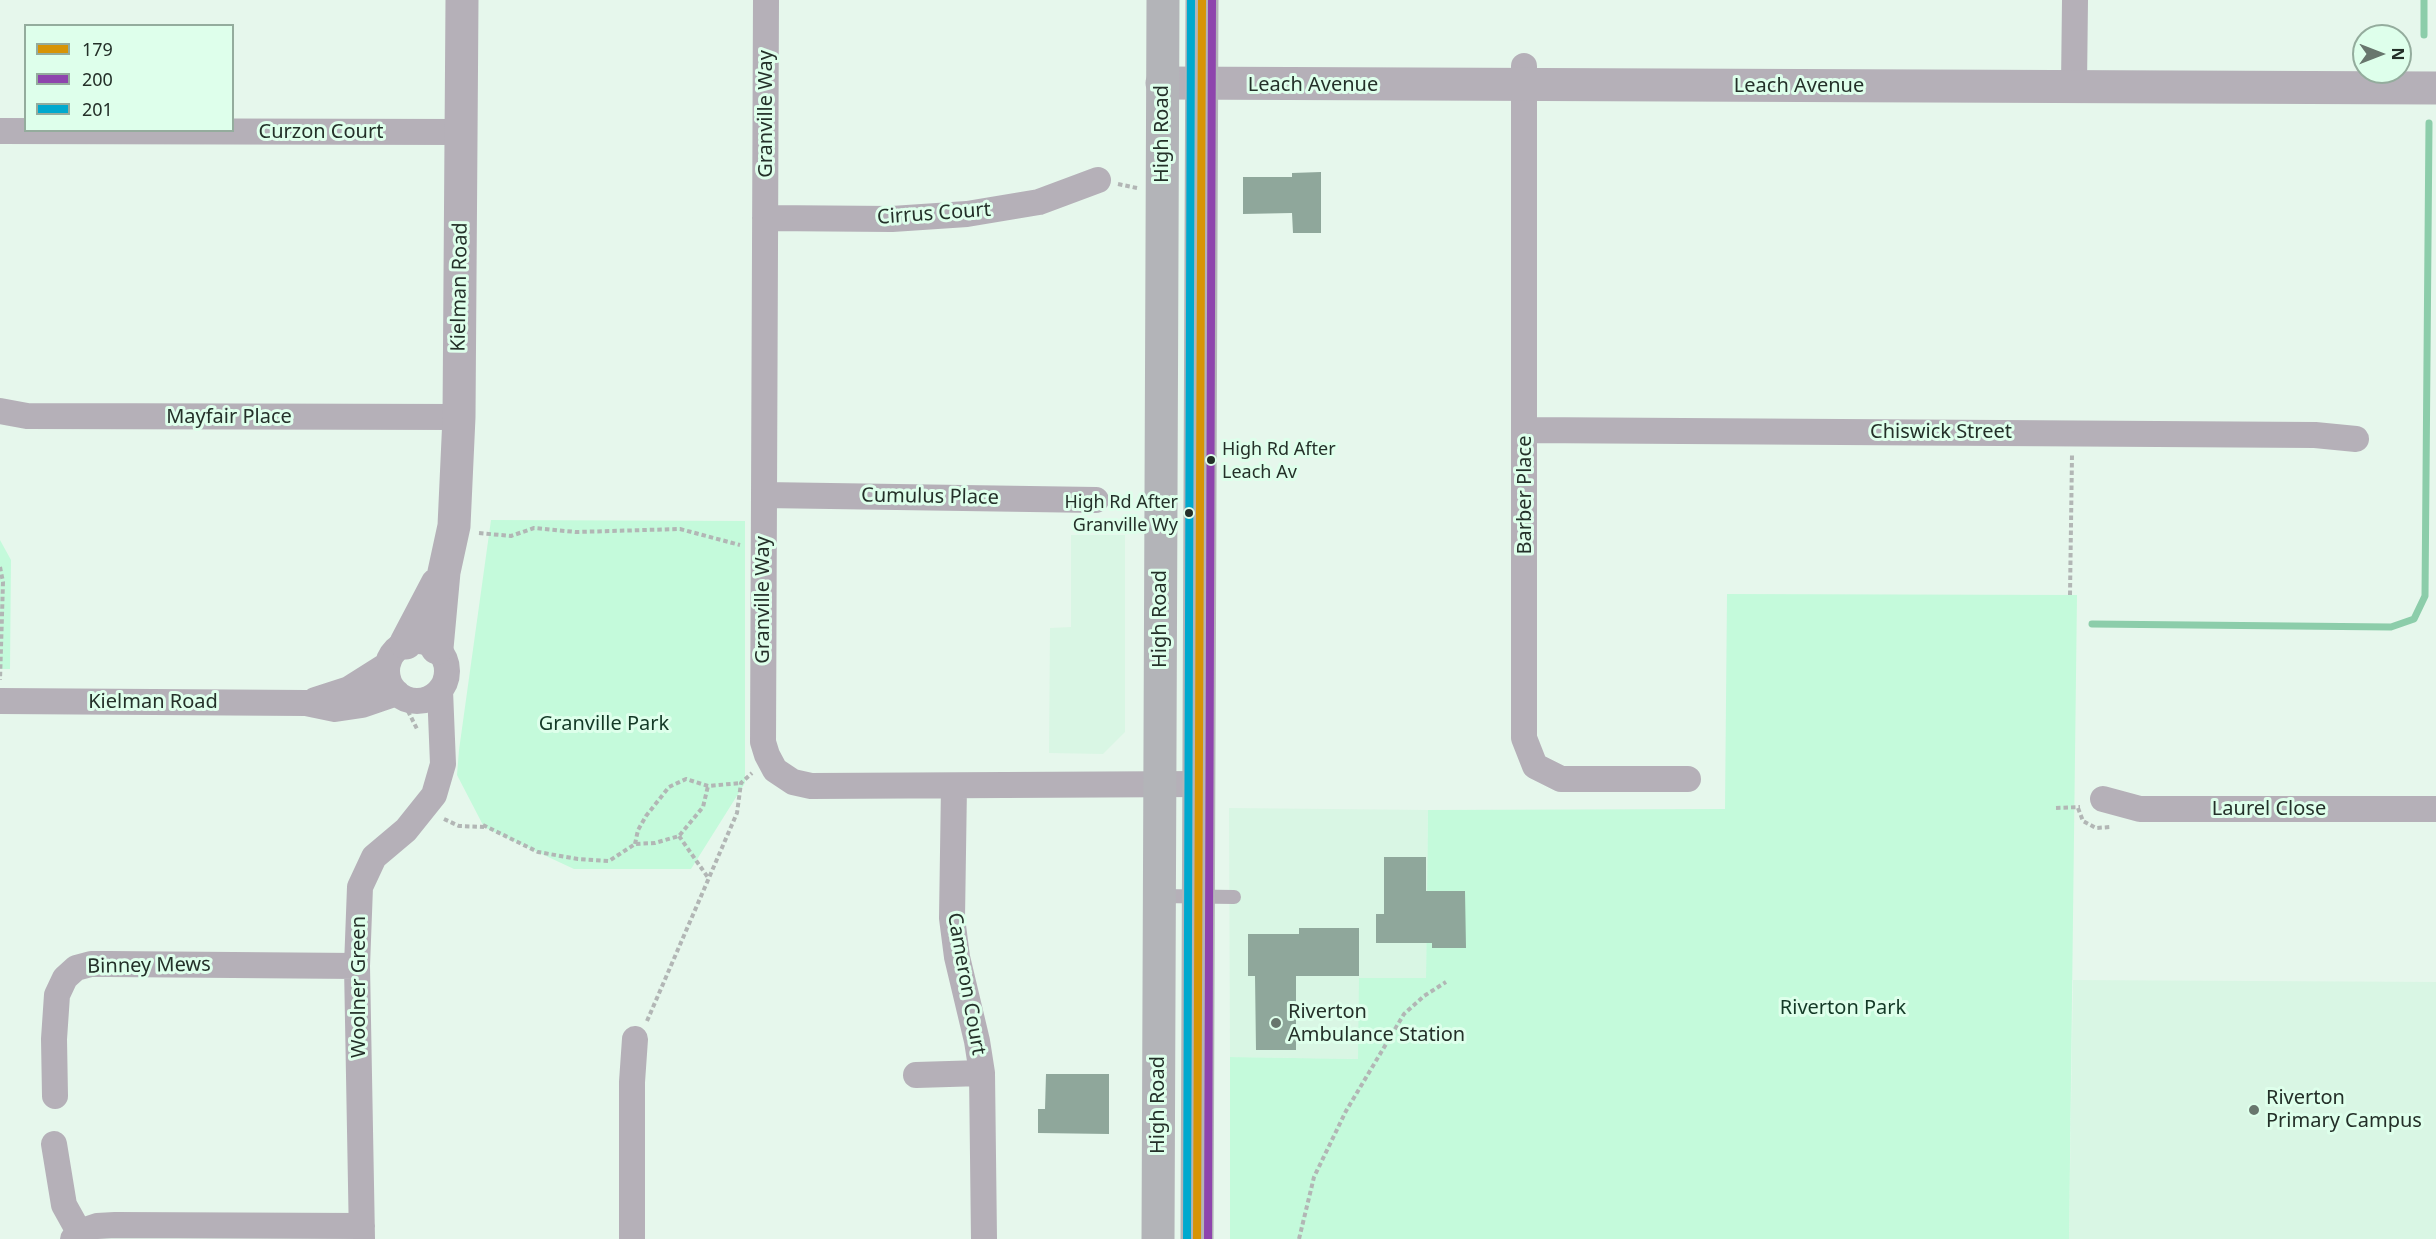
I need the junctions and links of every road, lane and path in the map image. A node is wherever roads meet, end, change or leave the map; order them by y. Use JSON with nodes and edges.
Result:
{"nodes":[{"id":1,"x":462,"y":0,"type":"edge"},
{"id":2,"x":766,"y":0,"type":"edge"},
{"id":3,"x":1163,"y":0,"type":"edge"},
{"id":4,"x":1202,"y":0,"type":"edge"},
{"id":5,"x":2075,"y":0,"type":"edge"},
{"id":6,"x":2352,"y":67,"type":"edge"},
{"id":7,"x":2412,"y":67,"type":"edge"},
{"id":8,"x":2436,"y":67,"type":"edge"},
{"id":9,"x":1162,"y":73,"type":"junction"},
{"id":10,"x":1202,"y":74,"type":"junction"},
{"id":11,"x":2074,"y":75,"type":"junction"},
{"id":12,"x":1524,"y":76,"type":"junction"},
{"id":13,"x":2436,"y":88,"type":"edge"},
{"id":14,"x":0,"y":131,"type":"edge"},
{"id":15,"x":24,"y":131,"type":"edge"},
{"id":16,"x":234,"y":132,"type":"edge"},
{"id":17,"x":462,"y":132,"type":"junction"},
{"id":18,"x":1098,"y":180,"type":"dead end"},
{"id":19,"x":765,"y":218,"type":"junction"},
{"id":20,"x":0,"y":411,"type":"edge"},
{"id":21,"x":459,"y":417,"type":"junction"},
{"id":22,"x":1525,"y":430,"type":"junction"},
{"id":23,"x":2072,"y":433,"type":"junction"},
{"id":24,"x":2356,"y":439,"type":"dead end"},
{"id":25,"x":764,"y":495,"type":"junction"},
{"id":26,"x":1096,"y":500,"type":"joint"},
{"id":27,"x":454,"y":526,"type":"junction"},
{"id":28,"x":1136,"y":530,"type":"dead end"},
{"id":29,"x":747,"y":547,"type":"dead end"},
{"id":30,"x":0,"y":567,"type":"edge"},
{"id":31,"x":2070,"y":595,"type":"dead end"},
{"id":32,"x":410,"y":652,"type":"junction"},
{"id":33,"x":0,"y":685,"type":"edge"},
{"id":34,"x":440,"y":690,"type":"junction"},
{"id":35,"x":406,"y":697,"type":"junction"},
{"id":36,"x":0,"y":701,"type":"edge"},
{"id":37,"x":306,"y":703,"type":"junction"},
{"id":38,"x":443,"y":764,"type":"junction"},
{"id":39,"x":776,"y":770,"type":"junction"},
{"id":40,"x":1688,"y":778,"type":"dead end"},
{"id":41,"x":741,"y":783,"type":"junction"},
{"id":42,"x":1199,"y":784,"type":"junction"},
{"id":43,"x":1159,"y":785,"type":"junction"},
{"id":44,"x":708,"y":786,"type":"junction"},
{"id":45,"x":954,"y":786,"type":"junction"},
{"id":46,"x":2103,"y":799,"type":"dead end"},
{"id":47,"x":426,"y":807,"type":"junction"},
{"id":48,"x":2436,"y":809,"type":"edge"},
{"id":49,"x":679,"y":836,"type":"junction"},
{"id":50,"x":635,"y":844,"type":"junction"},
{"id":51,"x":709,"y":879,"type":"junction"},
{"id":52,"x":1159,"y":896,"type":"junction"},
{"id":53,"x":1199,"y":897,"type":"junction"},
{"id":54,"x":1234,"y":897,"type":"dead end"},
{"id":55,"x":357,"y":966,"type":"junction"},
{"id":56,"x":1446,"y":982,"type":"dead end"},
{"id":57,"x":635,"y":1039,"type":"joint"},
{"id":58,"x":982,"y":1073,"type":"junction"},
{"id":59,"x":916,"y":1075,"type":"dead end"},
{"id":60,"x":55,"y":1096,"type":"dead end"},
{"id":61,"x":54,"y":1144,"type":"dead end"},
{"id":62,"x":362,"y":1233,"type":"edge"},
{"id":63,"x":76,"y":1236,"type":"edge"},
{"id":64,"x":632,"y":1239,"type":"edge"},
{"id":65,"x":984,"y":1239,"type":"edge"},
{"id":66,"x":1158,"y":1239,"type":"edge"},
{"id":67,"x":1197,"y":1239,"type":"edge"},
{"id":68,"x":1299,"y":1239,"type":"edge"}],
"edges":[{"from":1,"to":17,"type":"street","name":"Kielman Road"},
{"from":2,"to":19,"type":"street","name":"Granville Way"},
{"from":3,"to":9,"type":"main road","name":"High Road"},
{"from":4,"to":10,"type":"main road","name":"High Road"},
{"from":5,"to":11,"type":"street"},
{"from":6,"to":11,"type":"street","name":"Leach Avenue"},
{"from":7,"to":8,"type":"street"},
{"from":9,"to":10,"type":"street","name":"Leach Avenue"},
{"from":9,"to":43,"type":"main road","name":"High Road"},
{"from":10,"to":12,"type":"street","name":"Leach Avenue"},
{"from":10,"to":42,"type":"main road","name":"High Road"},
{"from":11,"to":12,"type":"street","name":"Leach Avenue"},
{"from":11,"to":13,"type":"street","name":"Leach Avenue"},
{"from":12,"to":22,"type":"street","name":"Barber Place"},
{"from":14,"to":15,"type":"street","name":"Curzon Court"},
{"from":16,"to":17,"type":"street","name":"Curzon Court"},
{"from":17,"to":21,"type":"street","name":"Kielman Road"},
{"from":18,"to":19,"type":"street","name":"Cirrus Court"},
{"from":19,"to":25,"type":"street","name":"Granville Way"},
{"from":20,"to":21,"type":"street","name":"Mayfair Place"},
{"from":21,"to":27,"type":"street","name":"Kielman Road"},
{"from":22,"to":23,"type":"street","name":"Chiswick Street"},
{"from":22,"to":40,"type":"street","name":"Barber Place"},
{"from":23,"to":24,"type":"street","name":"Chiswick Street"},
{"from":23,"to":31,"type":"path"},
{"from":25,"to":26,"type":"street","name":"Cumulus Place"},
{"from":25,"to":39,"type":"street","name":"Granville Way"},
{"from":26,"to":28,"type":"path"},
{"from":27,"to":29,"type":"path"},
{"from":27,"to":32,"type":"street","name":"Kielman Road"},
{"from":30,"to":33,"type":"path"},
{"from":32,"to":34,"type":"street"},
{"from":32,"to":35,"type":"street"},
{"from":32,"to":37,"type":"street","name":"Kielman Road"},
{"from":34,"to":35,"type":"street","name":"Kielman Road"},
{"from":34,"to":38,"type":"street","name":"Woolner Green"},
{"from":35,"to":37,"type":"street","name":"Kielman Road"},
{"from":35,"to":38,"type":"street"},
{"from":36,"to":37,"type":"street","name":"Kielman Road"},
{"from":38,"to":47,"type":"street","name":"Woolner Green"},
{"from":39,"to":41,"type":"path"},
{"from":39,"to":45,"type":"street"},
{"from":41,"to":44,"type":"path"},
{"from":41,"to":51,"type":"path"},
{"from":42,"to":43,"type":"street"},
{"from":42,"to":53,"type":"main road","name":"High Road"},
{"from":43,"to":45,"type":"street"},
{"from":43,"to":52,"type":"main road","name":"High Road"},
{"from":44,"to":49,"type":"path"},
{"from":44,"to":50,"type":"path"},
{"from":45,"to":58,"type":"street","name":"Cameron Court"},
{"from":46,"to":48,"type":"street","name":"Laurel Close"},
{"from":47,"to":50,"type":"path"},
{"from":47,"to":55,"type":"street","name":"Woolner Green"},
{"from":49,"to":50,"type":"path"},
{"from":49,"to":51,"type":"path"},
{"from":51,"to":57,"type":"path"},
{"from":52,"to":53,"type":"lane"},
{"from":52,"to":66,"type":"main road","name":"High Road"},
{"from":53,"to":54,"type":"lane"},
{"from":53,"to":67,"type":"main road","name":"High Road"},
{"from":55,"to":60,"type":"street","name":"Binney Mews"},
{"from":55,"to":62,"type":"street","name":"Woolner Green"},
{"from":56,"to":68,"type":"path"},
{"from":57,"to":64,"type":"street"},
{"from":58,"to":59,"type":"street","name":"Cameron Court"},
{"from":58,"to":65,"type":"street","name":"Cameron Court"},
{"from":61,"to":63,"type":"street"},
{"from":62,"to":63,"type":"street"}]}
